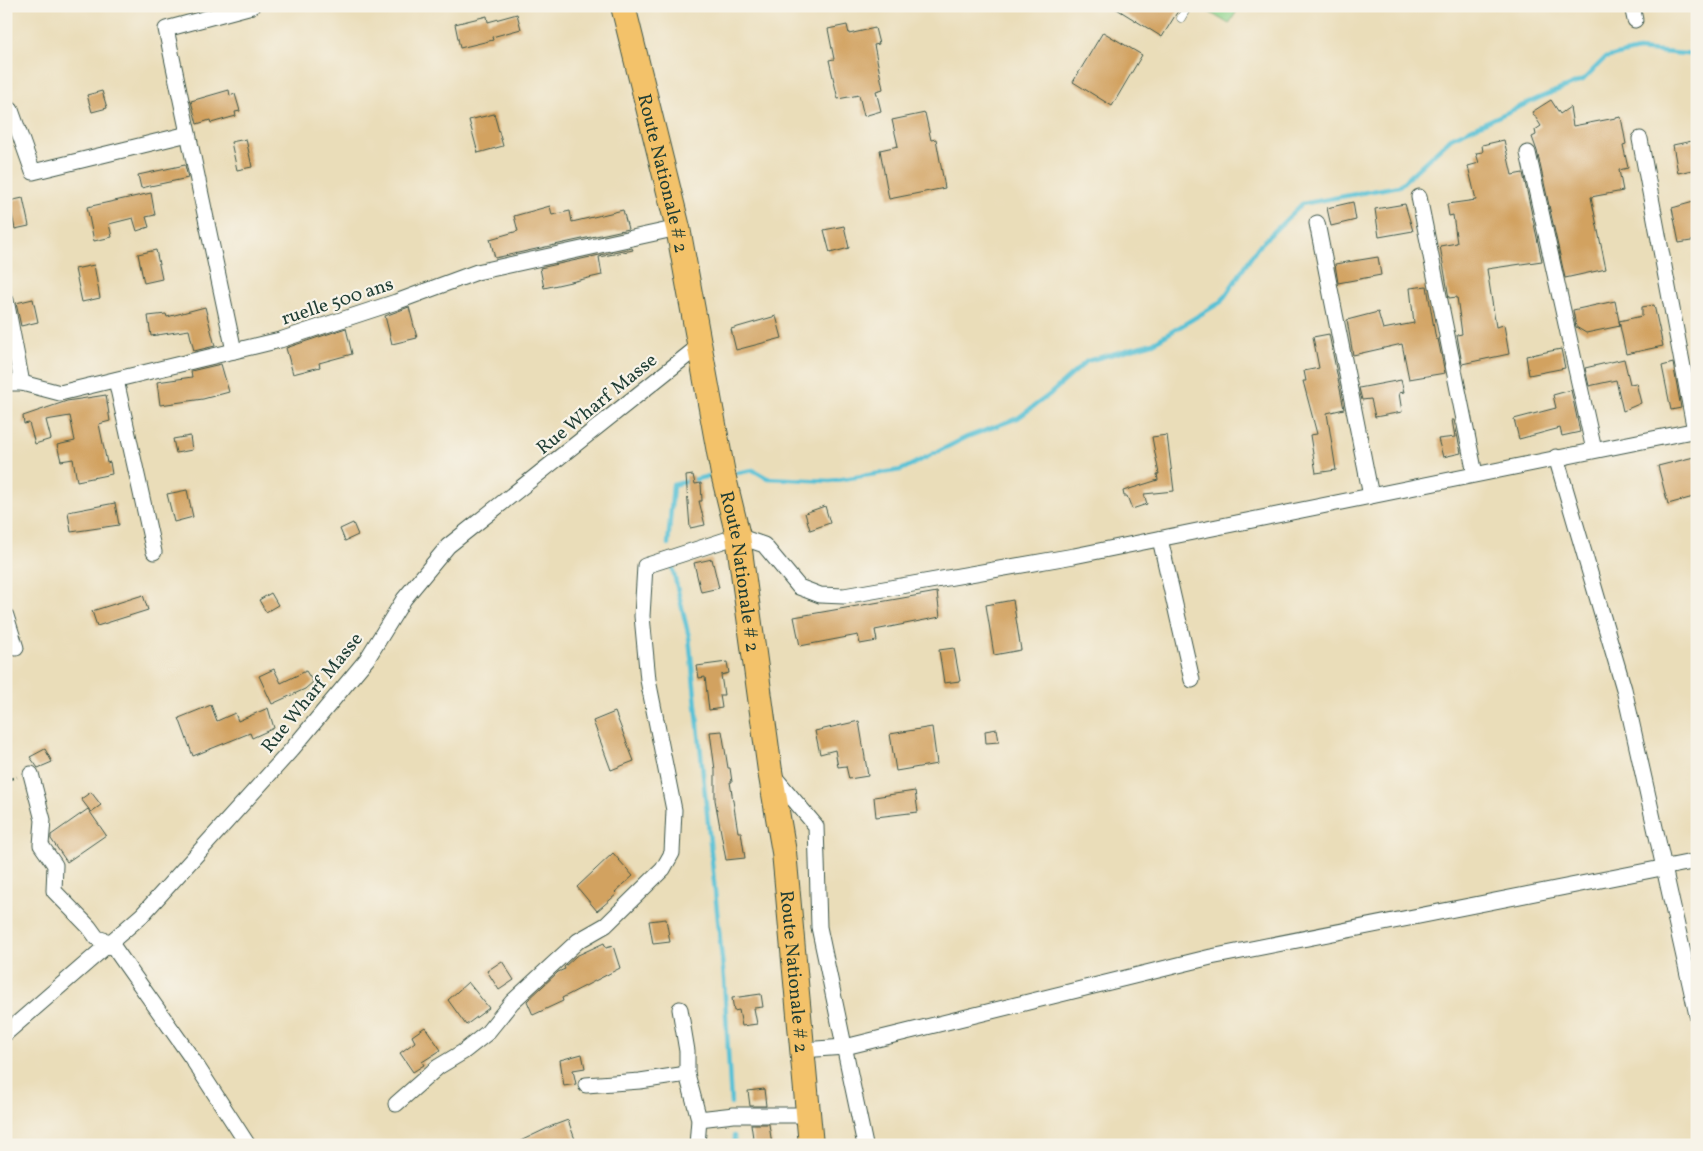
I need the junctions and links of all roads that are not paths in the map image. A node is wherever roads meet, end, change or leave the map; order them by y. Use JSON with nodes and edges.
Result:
{"nodes":[{"id":1,"x":252,"y":6,"type":"edge"},
{"id":2,"x":623,"y":6,"type":"edge"},
{"id":3,"x":1188,"y":6,"type":"edge"},
{"id":4,"x":1181,"y":18,"type":"dead end"},
{"id":5,"x":6,"y":111,"type":"edge"},
{"id":6,"x":188,"y":134,"type":"junction"},
{"id":7,"x":1640,"y":138,"type":"dead end"},
{"id":8,"x":1528,"y":154,"type":"dead end"},
{"id":9,"x":1419,"y":197,"type":"dead end"},
{"id":10,"x":1317,"y":223,"type":"dead end"},
{"id":11,"x":678,"y":228,"type":"junction"},
{"id":12,"x":6,"y":300,"type":"edge"},
{"id":13,"x":699,"y":346,"type":"junction"},
{"id":14,"x":234,"y":351,"type":"junction"},
{"id":15,"x":116,"y":380,"type":"junction"},
{"id":16,"x":14,"y":383,"type":"edge"},
{"id":17,"x":1696,"y":431,"type":"edge"},
{"id":18,"x":1594,"y":450,"type":"junction"},
{"id":19,"x":1556,"y":458,"type":"junction"},
{"id":20,"x":1475,"y":474,"type":"junction"},
{"id":21,"x":1371,"y":496,"type":"junction"},
{"id":22,"x":738,"y":536,"type":"junction"},
{"id":23,"x":1160,"y":538,"type":"junction"},
{"id":24,"x":154,"y":552,"type":"dead end"},
{"id":25,"x":6,"y":616,"type":"edge"},
{"id":26,"x":16,"y":648,"type":"dead end"},
{"id":27,"x":1192,"y":680,"type":"dead end"},
{"id":28,"x":770,"y":771,"type":"junction"},
{"id":29,"x":31,"y":774,"type":"dead end"},
{"id":30,"x":1697,"y":861,"type":"edge"},
{"id":31,"x":1665,"y":867,"type":"junction"},
{"id":32,"x":110,"y":942,"type":"junction"},
{"id":33,"x":680,"y":1009,"type":"dead end"},
{"id":34,"x":1697,"y":1015,"type":"edge"},
{"id":35,"x":6,"y":1033,"type":"edge"},
{"id":36,"x":845,"y":1046,"type":"junction"},
{"id":37,"x":802,"y":1050,"type":"junction"},
{"id":38,"x":687,"y":1074,"type":"junction"},
{"id":39,"x":586,"y":1085,"type":"dead end"},
{"id":40,"x":396,"y":1104,"type":"dead end"},
{"id":41,"x":808,"y":1115,"type":"junction"},
{"id":42,"x":699,"y":1119,"type":"junction"},
{"id":43,"x":248,"y":1145,"type":"edge"},
{"id":44,"x":698,"y":1145,"type":"edge"},
{"id":45,"x":811,"y":1145,"type":"edge"},
{"id":46,"x":865,"y":1145,"type":"edge"}],
"edges":[{"from":1,"to":6,"type":"street"},
{"from":2,"to":11,"type":"main road","name":"Route Nationale # 2"},
{"from":3,"to":4,"type":"lane"},
{"from":5,"to":6,"type":"street"},
{"from":6,"to":14,"type":"street"},
{"from":7,"to":17,"type":"street"},
{"from":8,"to":18,"type":"street"},
{"from":9,"to":20,"type":"street"},
{"from":10,"to":21,"type":"street"},
{"from":11,"to":13,"type":"main road","name":"Route Nationale # 2"},
{"from":11,"to":14,"type":"street","name":"ruelle 500 ans"},
{"from":12,"to":16,"type":"street"},
{"from":13,"to":22,"type":"main road","name":"Route Nationale # 2"},
{"from":13,"to":32,"type":"street","name":"Rue Wharf Masse"},
{"from":14,"to":15,"type":"street","name":"ruelle 500 ans"},
{"from":15,"to":16,"type":"street","name":"ruelle 500 ans"},
{"from":15,"to":24,"type":"street"},
{"from":17,"to":18,"type":"street"},
{"from":18,"to":19,"type":"street"},
{"from":19,"to":20,"type":"street"},
{"from":19,"to":31,"type":"street"},
{"from":20,"to":21,"type":"street"},
{"from":21,"to":23,"type":"street"},
{"from":22,"to":23,"type":"street"},
{"from":22,"to":28,"type":"main road","name":"Route Nationale # 2"},
{"from":22,"to":40,"type":"street"},
{"from":23,"to":27,"type":"street"},
{"from":25,"to":26,"type":"street"},
{"from":28,"to":36,"type":"street"},
{"from":28,"to":37,"type":"main road","name":"Route Nationale # 2"},
{"from":29,"to":32,"type":"street"},
{"from":30,"to":31,"type":"street"},
{"from":31,"to":34,"type":"street"},
{"from":31,"to":36,"type":"street"},
{"from":32,"to":35,"type":"street","name":"Rue Wharf Masse"},
{"from":32,"to":43,"type":"street"},
{"from":33,"to":38,"type":"street"},
{"from":36,"to":37,"type":"street"},
{"from":36,"to":46,"type":"street"},
{"from":37,"to":41,"type":"main road","name":"Route Nationale # 2"},
{"from":38,"to":39,"type":"street"},
{"from":38,"to":42,"type":"street"},
{"from":41,"to":42,"type":"street"},
{"from":41,"to":45,"type":"main road","name":"Route Nationale # 2"},
{"from":42,"to":44,"type":"street"}]}
